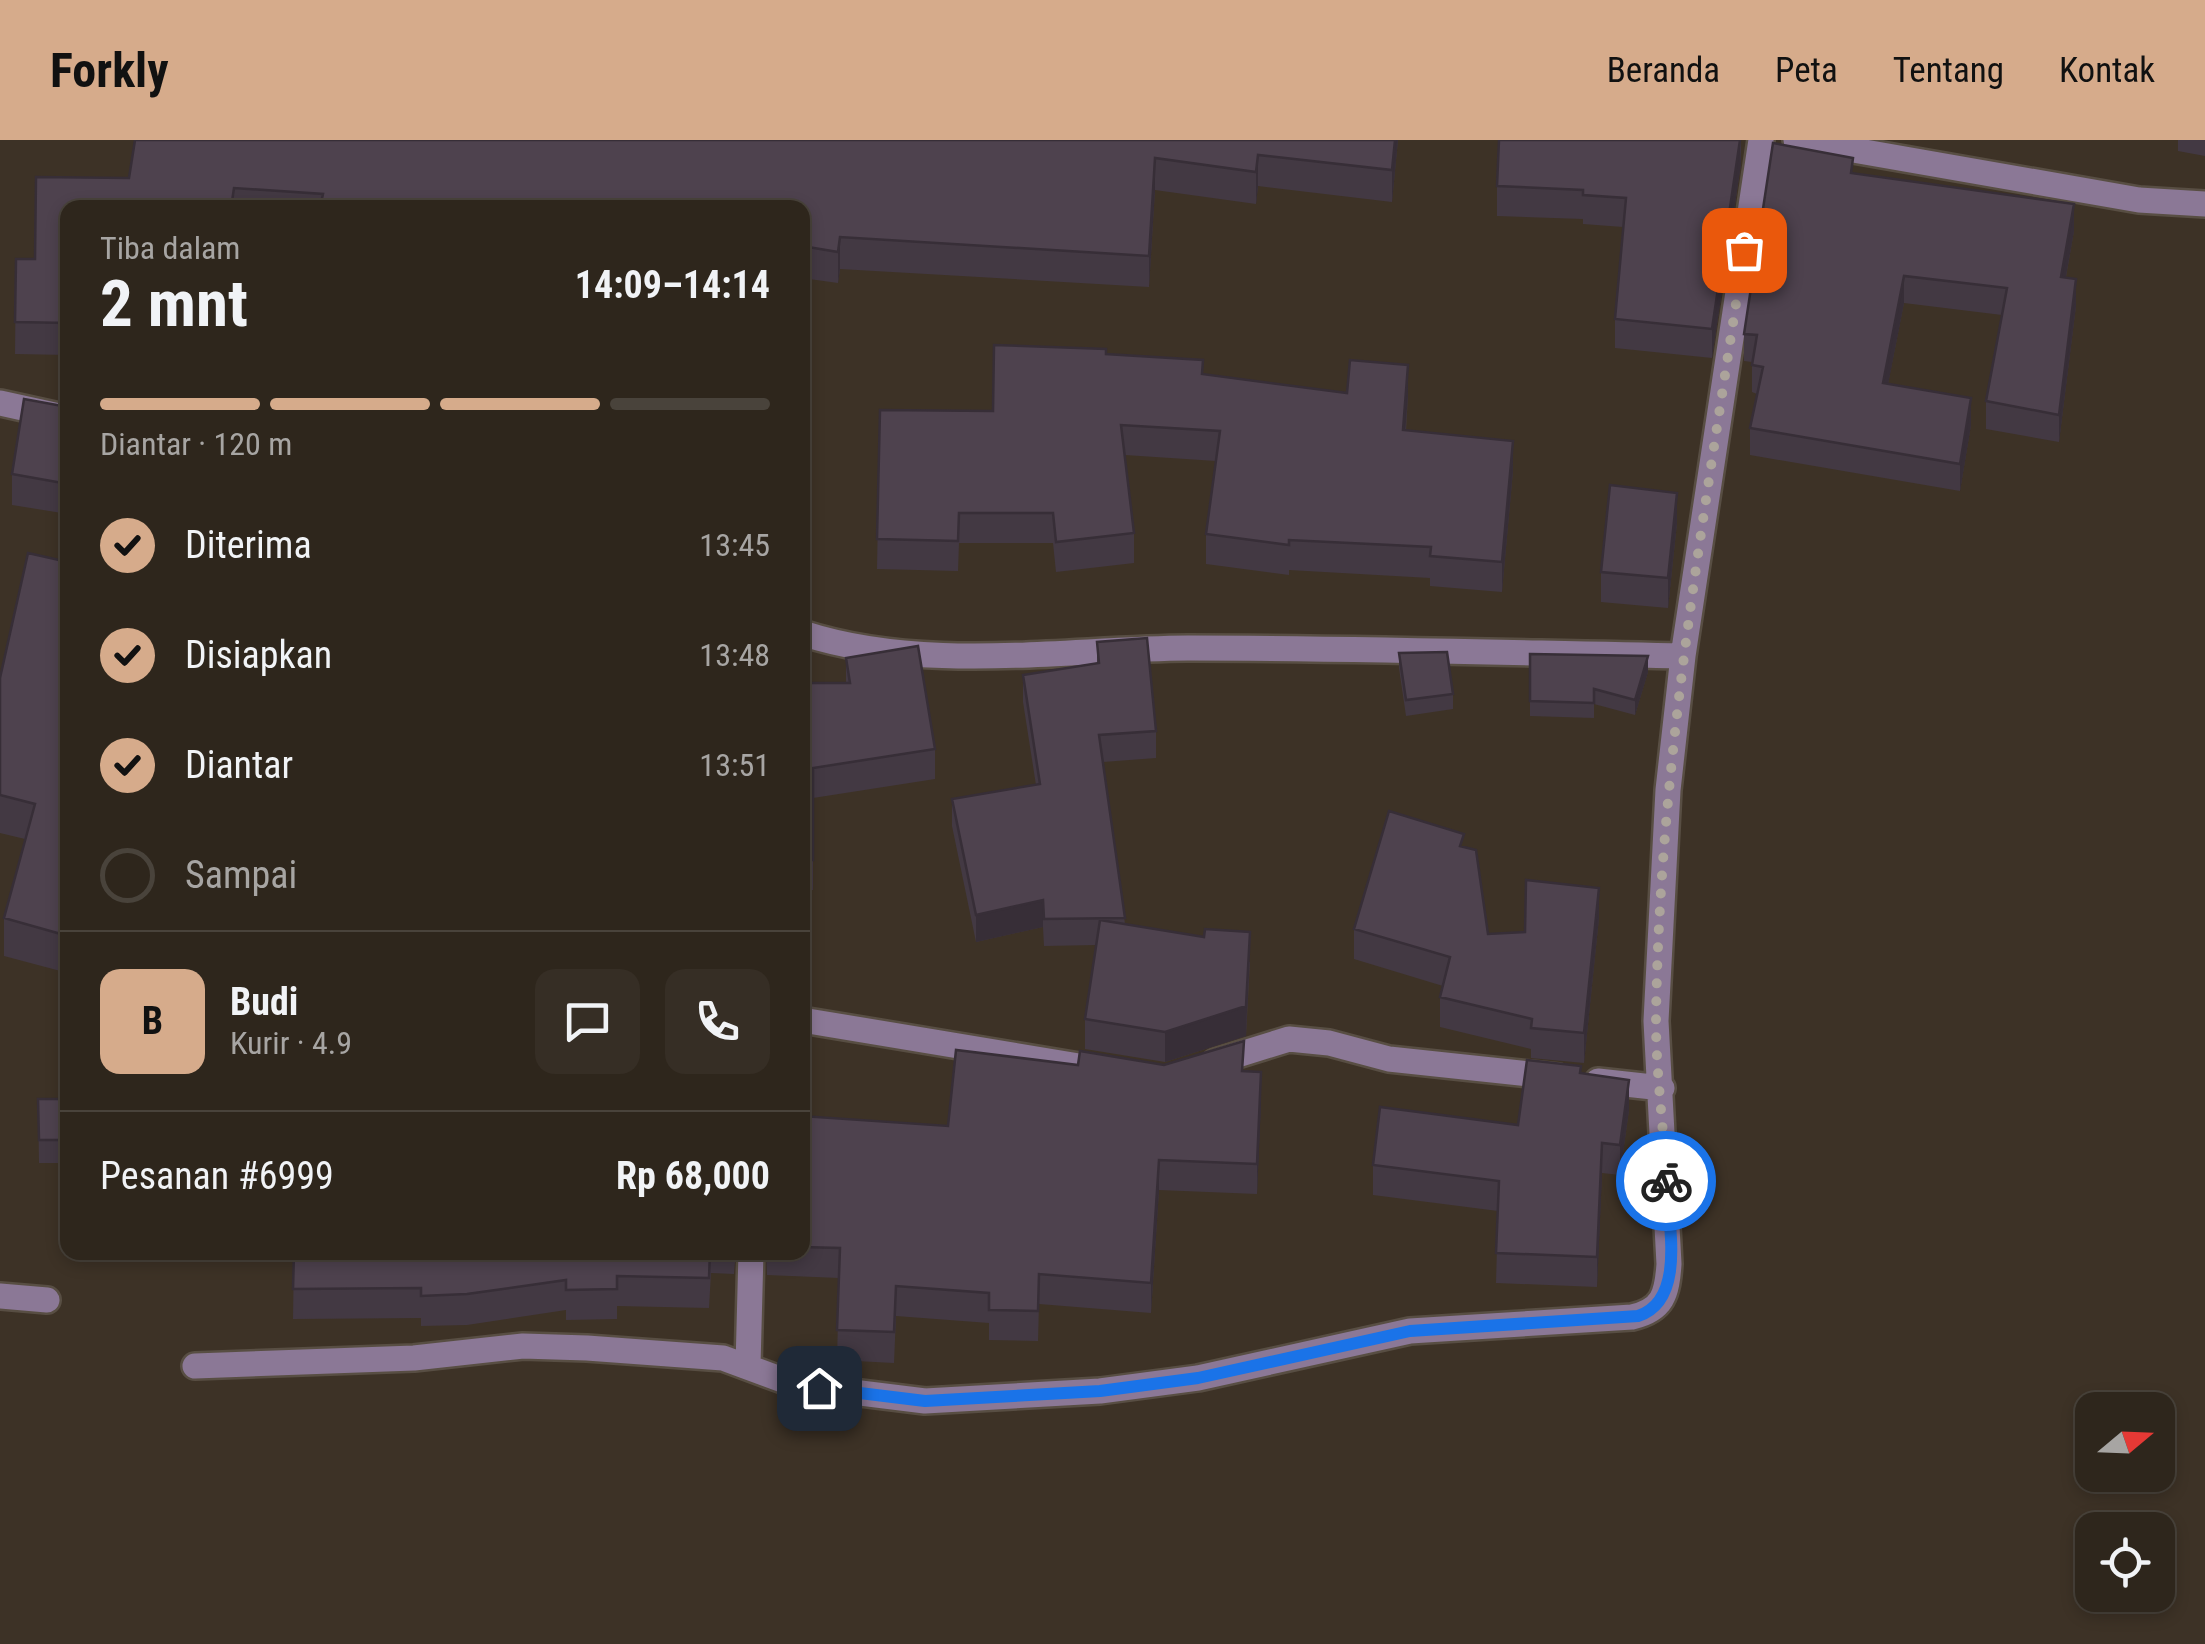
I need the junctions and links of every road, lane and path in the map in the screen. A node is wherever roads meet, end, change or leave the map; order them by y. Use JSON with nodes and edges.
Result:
{"nodes":[{"id":1,"x":1761,"y":140,"type":"edge"},
{"id":2,"x":1796,"y":140,"type":"edge"},
{"id":3,"x":2205,"y":204,"type":"edge"},
{"id":4,"x":0,"y":403,"type":"edge"},
{"id":5,"x":60,"y":416,"type":"edge"},
{"id":6,"x":810,"y":636,"type":"edge"},
{"id":7,"x":1683,"y":656,"type":"junction"},
{"id":8,"x":810,"y":1021,"type":"edge"},
{"id":9,"x":1182,"y":1073,"type":"edge"},
{"id":10,"x":1129,"y":1074,"type":"edge"},
{"id":11,"x":1662,"y":1088,"type":"junction"},
{"id":12,"x":750,"y":1260,"type":"edge"},
{"id":13,"x":0,"y":1296,"type":"edge"},
{"id":14,"x":47,"y":1300,"type":"dead end"},
{"id":15,"x":195,"y":1366,"type":"dead end"},
{"id":16,"x":748,"y":1366,"type":"junction"}],
"edges":[{"from":1,"to":7,"type":"street"},
{"from":2,"to":3,"type":"street"},
{"from":4,"to":5,"type":"street"},
{"from":6,"to":7,"type":"street"},
{"from":7,"to":11,"type":"street"},
{"from":8,"to":10,"type":"street"},
{"from":9,"to":11,"type":"street"},
{"from":11,"to":16,"type":"street"},
{"from":12,"to":16,"type":"street"},
{"from":13,"to":14,"type":"street"},
{"from":15,"to":16,"type":"street"}]}
